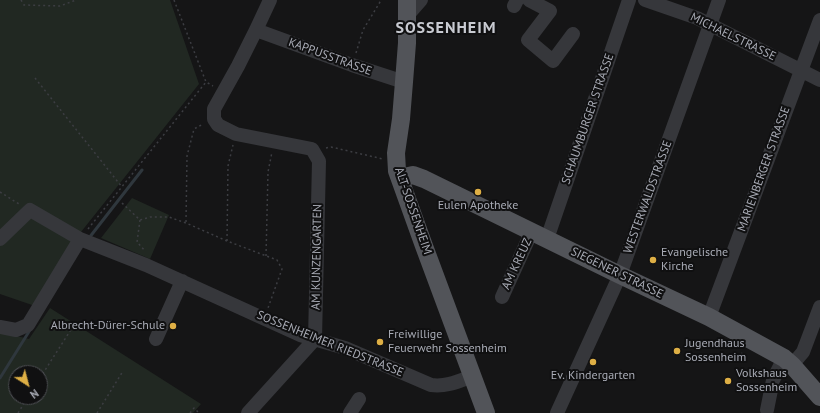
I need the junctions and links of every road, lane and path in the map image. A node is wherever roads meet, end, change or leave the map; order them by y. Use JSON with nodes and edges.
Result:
{"nodes":[{"id":1,"x":21,"y":0,"type":"edge"},
{"id":2,"x":76,"y":0,"type":"edge"},
{"id":3,"x":174,"y":0,"type":"edge"},
{"id":4,"x":270,"y":0,"type":"edge"},
{"id":5,"x":382,"y":0,"type":"edge"},
{"id":6,"x":421,"y":0,"type":"edge"},
{"id":7,"x":529,"y":0,"type":"edge"},
{"id":8,"x":629,"y":0,"type":"edge"},
{"id":9,"x":644,"y":0,"type":"edge"},
{"id":10,"x":719,"y":0,"type":"edge"},
{"id":11,"x":407,"y":8,"type":"edge"},
{"id":12,"x":820,"y":20,"type":"edge"},
{"id":13,"x":710,"y":25,"type":"junction"},
{"id":14,"x":256,"y":30,"type":"junction"},
{"id":15,"x":573,"y":34,"type":"dead end"},
{"id":16,"x":352,"y":65,"type":"junction"},
{"id":17,"x":800,"y":70,"type":"junction"},
{"id":18,"x":35,"y":78,"type":"dead end"},
{"id":19,"x":820,"y":80,"type":"edge"},
{"id":20,"x":404,"y":82,"type":"junction"},
{"id":21,"x":214,"y":118,"type":"junction"},
{"id":22,"x":236,"y":134,"type":"junction"},
{"id":23,"x":275,"y":142,"type":"junction"},
{"id":24,"x":312,"y":149,"type":"junction"},
{"id":25,"x":398,"y":170,"type":"junction"},
{"id":26,"x":122,"y":187,"type":"junction"},
{"id":27,"x":0,"y":192,"type":"edge"},
{"id":28,"x":122,"y":203,"type":"dead end"},
{"id":29,"x":30,"y":210,"type":"junction"},
{"id":30,"x":140,"y":220,"type":"junction"},
{"id":31,"x":186,"y":223,"type":"junction"},
{"id":32,"x":540,"y":235,"type":"junction"},
{"id":33,"x":0,"y":239,"type":"edge"},
{"id":34,"x":80,"y":239,"type":"junction"},
{"id":35,"x":227,"y":241,"type":"junction"},
{"id":36,"x":266,"y":256,"type":"junction"},
{"id":37,"x":146,"y":265,"type":"junction"},
{"id":38,"x":620,"y":275,"type":"junction"},
{"id":39,"x":182,"y":281,"type":"junction"},
{"id":40,"x":502,"y":297,"type":"dead end"},
{"id":41,"x":820,"y":307,"type":"edge"},
{"id":42,"x":709,"y":317,"type":"junction"},
{"id":43,"x":265,"y":319,"type":"junction"},
{"id":44,"x":0,"y":327,"type":"edge"},
{"id":45,"x":72,"y":328,"type":"dead end"},
{"id":46,"x":315,"y":339,"type":"junction"},
{"id":47,"x":156,"y":340,"type":"dead end"},
{"id":48,"x":746,"y":346,"type":"dead end"},
{"id":49,"x":691,"y":347,"type":"dead end"},
{"id":50,"x":700,"y":350,"type":"dead end"},
{"id":51,"x":739,"y":359,"type":"dead end"},
{"id":52,"x":788,"y":362,"type":"junction"},
{"id":53,"x":48,"y":366,"type":"edge"},
{"id":54,"x":123,"y":371,"type":"dead end"},
{"id":55,"x":473,"y":376,"type":"junction"},
{"id":56,"x":820,"y":397,"type":"edge"},
{"id":57,"x":359,"y":399,"type":"dead end"},
{"id":58,"x":767,"y":410,"type":"dead end"},
{"id":59,"x":96,"y":413,"type":"edge"},
{"id":60,"x":190,"y":413,"type":"edge"},
{"id":61,"x":199,"y":413,"type":"edge"},
{"id":62,"x":248,"y":413,"type":"edge"},
{"id":63,"x":350,"y":413,"type":"edge"},
{"id":64,"x":486,"y":413,"type":"edge"},
{"id":65,"x":557,"y":413,"type":"edge"}],
"edges":[{"from":1,"to":2,"type":"path"},
{"from":3,"to":26,"type":"path"},
{"from":4,"to":14,"type":"street"},
{"from":5,"to":16,"type":"path"},
{"from":6,"to":11,"type":"street"},
{"from":7,"to":15,"type":"street"},
{"from":8,"to":32,"type":"street","name":"SCHAUMBURGER STRASSE"},
{"from":9,"to":13,"type":"street","name":"MICHAELSTRASSE"},
{"from":10,"to":13,"type":"street","name":"WESTERWALDSTRASSE"},
{"from":11,"to":20,"type":"main road","name":"ALT-SOSSENHEIM"},
{"from":12,"to":17,"type":"street","name":"MARIENBERGER STRASSE"},
{"from":13,"to":17,"type":"street","name":"MICHAELSTRASSE"},
{"from":13,"to":38,"type":"street","name":"WESTERWALDSTRASSE"},
{"from":14,"to":16,"type":"street","name":"KAPPUSSTRASSE"},
{"from":14,"to":21,"type":"street"},
{"from":16,"to":20,"type":"street","name":"KAPPUSSTRASSE"},
{"from":17,"to":19,"type":"street","name":"MICHAELSTRASSE"},
{"from":17,"to":42,"type":"street","name":"MARIENBERGER STRASSE"},
{"from":18,"to":26,"type":"path"},
{"from":20,"to":25,"type":"main road","name":"ALT-SOSSENHEIM"},
{"from":21,"to":22,"type":"street"},
{"from":21,"to":31,"type":"path"},
{"from":22,"to":23,"type":"street"},
{"from":22,"to":35,"type":"path"},
{"from":23,"to":24,"type":"street"},
{"from":23,"to":36,"type":"path"},
{"from":24,"to":25,"type":"path"},
{"from":24,"to":46,"type":"street","name":"AM KUNZENGARTEN"},
{"from":25,"to":32,"type":"main road","name":"SIEGENER STRASSE"},
{"from":25,"to":55,"type":"main road","name":"ALT-SOSSENHEIM"},
{"from":26,"to":34,"type":"path"},
{"from":27,"to":29,"type":"path"},
{"from":28,"to":30,"type":"path"},
{"from":29,"to":33,"type":"street"},
{"from":29,"to":34,"type":"street","name":"SOSSENHEIMER RIEDSTRASSE"},
{"from":30,"to":31,"type":"path"},
{"from":30,"to":37,"type":"path"},
{"from":31,"to":35,"type":"path"},
{"from":32,"to":38,"type":"main road","name":"SIEGENER STRASSE"},
{"from":32,"to":40,"type":"street","name":"AM KREUZ"},
{"from":34,"to":37,"type":"street","name":"SOSSENHEIMER RIEDSTRASSE"},
{"from":34,"to":44,"type":"street"},
{"from":35,"to":36,"type":"path"},
{"from":36,"to":43,"type":"path"},
{"from":37,"to":39,"type":"street","name":"SOSSENHEIMER RIEDSTRASSE"},
{"from":38,"to":42,"type":"main road","name":"SIEGENER STRASSE"},
{"from":38,"to":65,"type":"street","name":"WESTERWALDSTRASSE"},
{"from":39,"to":43,"type":"street","name":"SOSSENHEIMER RIEDSTRASSE"},
{"from":39,"to":47,"type":"street"},
{"from":41,"to":52,"type":"street"},
{"from":42,"to":52,"type":"main road","name":"SIEGENER STRASSE"},
{"from":43,"to":46,"type":"street","name":"SOSSENHEIMER RIEDSTRASSE"},
{"from":45,"to":53,"type":"path"},
{"from":46,"to":55,"type":"street","name":"SOSSENHEIMER RIEDSTRASSE"},
{"from":46,"to":62,"type":"street"},
{"from":48,"to":51,"type":"path"},
{"from":49,"to":50,"type":"path"},
{"from":52,"to":56,"type":"main road","name":"SIEGENER STRASSE"},
{"from":52,"to":58,"type":"street"},
{"from":54,"to":59,"type":"path"},
{"from":55,"to":64,"type":"main road","name":"ALT-SOSSENHEIM"},
{"from":57,"to":63,"type":"street"},
{"from":60,"to":61,"type":"path"}]}
